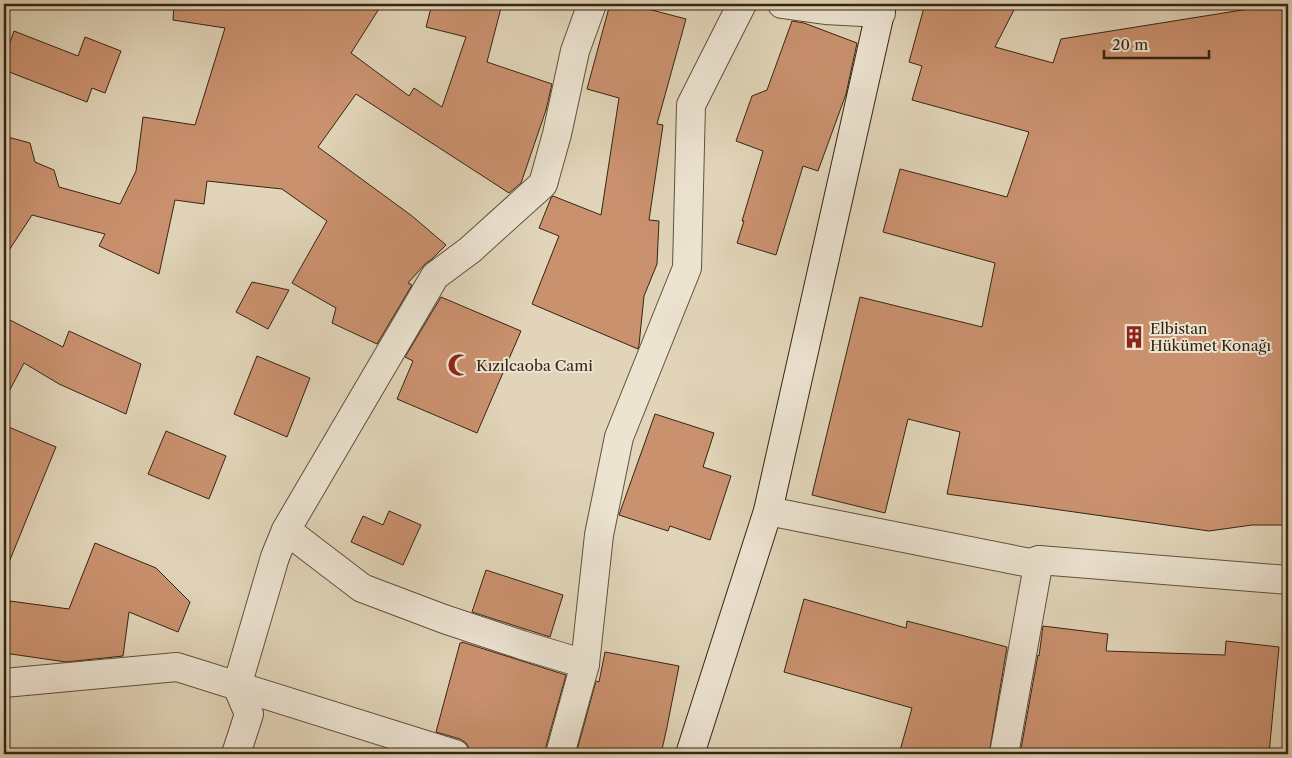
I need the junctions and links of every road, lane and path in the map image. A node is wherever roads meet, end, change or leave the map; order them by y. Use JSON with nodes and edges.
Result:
{"nodes":[{"id":1,"x":592,"y":4,"type":"edge"},
{"id":2,"x":742,"y":4,"type":"edge"},
{"id":3,"x":782,"y":4,"type":"edge"},
{"id":4,"x":882,"y":9,"type":"edge"},
{"id":5,"x":768,"y":511,"type":"junction"},
{"id":6,"x":286,"y":530,"type":"junction"},
{"id":7,"x":1039,"y":560,"type":"junction"},
{"id":8,"x":1288,"y":580,"type":"edge"},
{"id":9,"x":585,"y":664,"type":"junction"},
{"id":10,"x":4,"y":683,"type":"edge"},
{"id":11,"x":236,"y":686,"type":"junction"},
{"id":12,"x":236,"y":754,"type":"edge"},
{"id":13,"x":454,"y":754,"type":"edge"},
{"id":14,"x":560,"y":754,"type":"edge"},
{"id":15,"x":690,"y":754,"type":"edge"},
{"id":16,"x":1004,"y":754,"type":"edge"}],
"edges":[{"from":1,"to":6,"type":"street"},
{"from":2,"to":9,"type":"street"},
{"from":3,"to":4,"type":"street"},
{"from":4,"to":5,"type":"street"},
{"from":5,"to":7,"type":"street"},
{"from":5,"to":15,"type":"street"},
{"from":6,"to":9,"type":"street"},
{"from":6,"to":11,"type":"street"},
{"from":7,"to":8,"type":"street"},
{"from":7,"to":16,"type":"street"},
{"from":9,"to":14,"type":"street"},
{"from":10,"to":11,"type":"street"},
{"from":11,"to":12,"type":"street"},
{"from":11,"to":13,"type":"street"}]}
